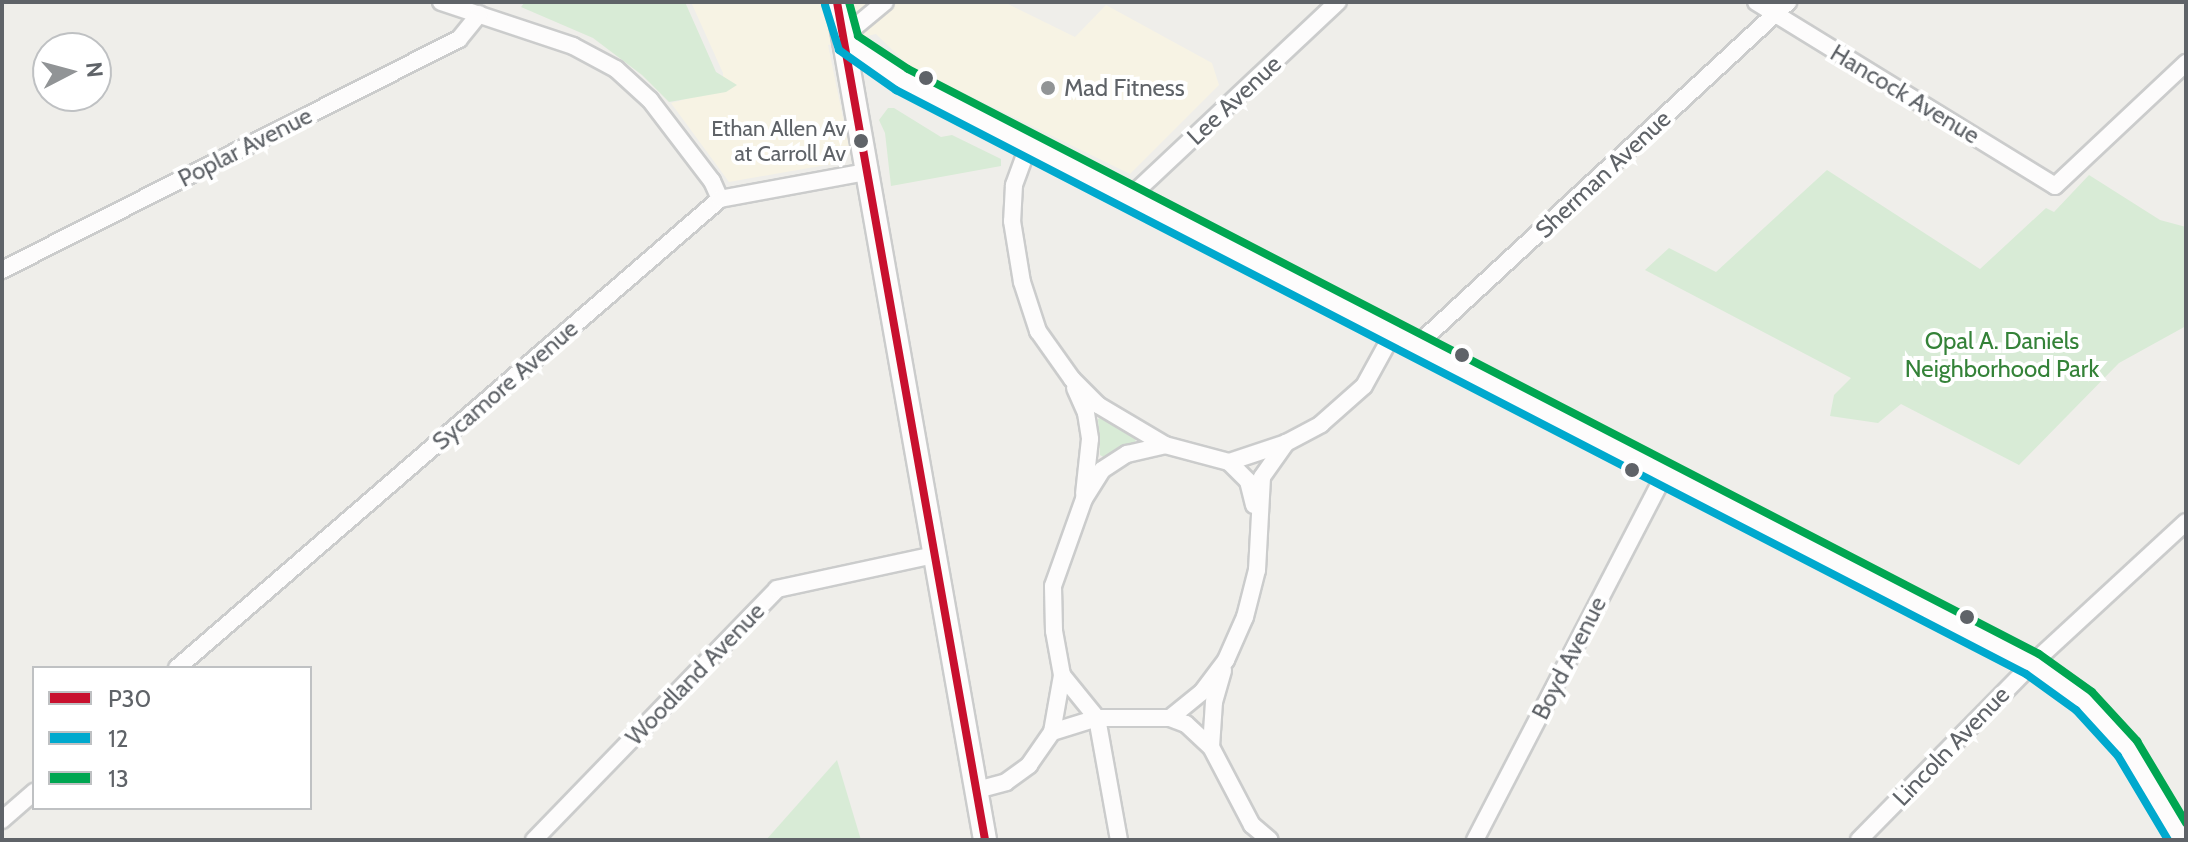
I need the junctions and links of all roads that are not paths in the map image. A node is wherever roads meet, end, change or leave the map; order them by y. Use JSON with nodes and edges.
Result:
{"nodes":[{"id":1,"x":441,"y":2,"type":"edge"},
{"id":2,"x":837,"y":2,"type":"edge"},
{"id":3,"x":885,"y":2,"type":"edge"},
{"id":4,"x":1338,"y":2,"type":"edge"},
{"id":5,"x":1756,"y":2,"type":"edge"},
{"id":6,"x":1788,"y":2,"type":"edge"},
{"id":7,"x":479,"y":14,"type":"junction"},
{"id":8,"x":1775,"y":14,"type":"junction"},
{"id":9,"x":844,"y":36,"type":"junction"},
{"id":10,"x":2186,"y":63,"type":"edge"},
{"id":11,"x":1029,"y":144,"type":"junction"},
{"id":12,"x":866,"y":172,"type":"junction"},
{"id":13,"x":1130,"y":197,"type":"junction"},
{"id":14,"x":720,"y":199,"type":"junction"},
{"id":15,"x":2,"y":270,"type":"edge"},
{"id":16,"x":1392,"y":335,"type":"junction"},
{"id":17,"x":1416,"y":346,"type":"junction"},
{"id":18,"x":1072,"y":379,"type":"junction"},
{"id":19,"x":1286,"y":443,"type":"junction"},
{"id":20,"x":1165,"y":445,"type":"junction"},
{"id":21,"x":1229,"y":462,"type":"junction"},
{"id":22,"x":1664,"y":476,"type":"junction"},
{"id":23,"x":1084,"y":499,"type":"junction"},
{"id":24,"x":1257,"y":519,"type":"junction"},
{"id":25,"x":2186,"y":522,"type":"edge"},
{"id":26,"x":934,"y":555,"type":"junction"},
{"id":27,"x":1226,"y":660,"type":"junction"},
{"id":28,"x":2032,"y":664,"type":"junction"},
{"id":29,"x":179,"y":666,"type":"edge"},
{"id":30,"x":1062,"y":675,"type":"junction"},
{"id":31,"x":1103,"y":718,"type":"junction"},
{"id":32,"x":1170,"y":718,"type":"junction"},
{"id":33,"x":1052,"y":732,"type":"junction"},
{"id":34,"x":1211,"y":747,"type":"junction"},
{"id":35,"x":977,"y":790,"type":"junction"},
{"id":36,"x":32,"y":794,"type":"edge"},
{"id":37,"x":2,"y":820,"type":"edge"},
{"id":38,"x":534,"y":840,"type":"edge"},
{"id":39,"x":985,"y":840,"type":"edge"},
{"id":40,"x":1119,"y":840,"type":"edge"},
{"id":41,"x":1270,"y":840,"type":"edge"},
{"id":42,"x":1475,"y":840,"type":"edge"},
{"id":43,"x":1859,"y":840,"type":"edge"},
{"id":44,"x":2182,"y":840,"type":"edge"}],
"edges":[{"from":1,"to":7,"type":"street"},
{"from":2,"to":9,"type":"main road"},
{"from":3,"to":9,"type":"street"},
{"from":4,"to":13,"type":"street","name":"Lee Avenue"},
{"from":5,"to":8,"type":"street","name":"Hancock Avenue"},
{"from":6,"to":8,"type":"street","name":"Sherman Avenue"},
{"from":7,"to":14,"type":"street"},
{"from":7,"to":15,"type":"street","name":"Poplar Avenue"},
{"from":8,"to":10,"type":"street","name":"Hancock Avenue"},
{"from":8,"to":17,"type":"street","name":"Sherman Avenue"},
{"from":9,"to":11,"type":"main road"},
{"from":9,"to":12,"type":"main road"},
{"from":11,"to":13,"type":"main road"},
{"from":11,"to":18,"type":"street"},
{"from":12,"to":14,"type":"street"},
{"from":12,"to":26,"type":"main road"},
{"from":13,"to":16,"type":"main road"},
{"from":14,"to":29,"type":"street","name":"Sycamore Avenue"},
{"from":16,"to":17,"type":"main road"},
{"from":16,"to":19,"type":"street"},
{"from":17,"to":22,"type":"main road"},
{"from":18,"to":20,"type":"street"},
{"from":18,"to":23,"type":"street"},
{"from":19,"to":21,"type":"street"},
{"from":19,"to":24,"type":"street"},
{"from":20,"to":21,"type":"street"},
{"from":20,"to":23,"type":"street"},
{"from":21,"to":24,"type":"street"},
{"from":22,"to":28,"type":"main road"},
{"from":22,"to":42,"type":"street","name":"Boyd Avenue"},
{"from":23,"to":30,"type":"street"},
{"from":24,"to":27,"type":"street"},
{"from":25,"to":28,"type":"street","name":"Lincoln Avenue"},
{"from":26,"to":35,"type":"main road"},
{"from":26,"to":38,"type":"street","name":"Woodland Avenue"},
{"from":27,"to":32,"type":"street"},
{"from":27,"to":34,"type":"street"},
{"from":28,"to":43,"type":"street","name":"Lincoln Avenue"},
{"from":28,"to":44,"type":"main road"},
{"from":30,"to":31,"type":"street"},
{"from":30,"to":33,"type":"street"},
{"from":31,"to":32,"type":"street"},
{"from":31,"to":33,"type":"street"},
{"from":31,"to":40,"type":"street"},
{"from":32,"to":34,"type":"street"},
{"from":33,"to":35,"type":"street"},
{"from":34,"to":41,"type":"street"},
{"from":35,"to":39,"type":"main road"},
{"from":36,"to":37,"type":"street"}]}
